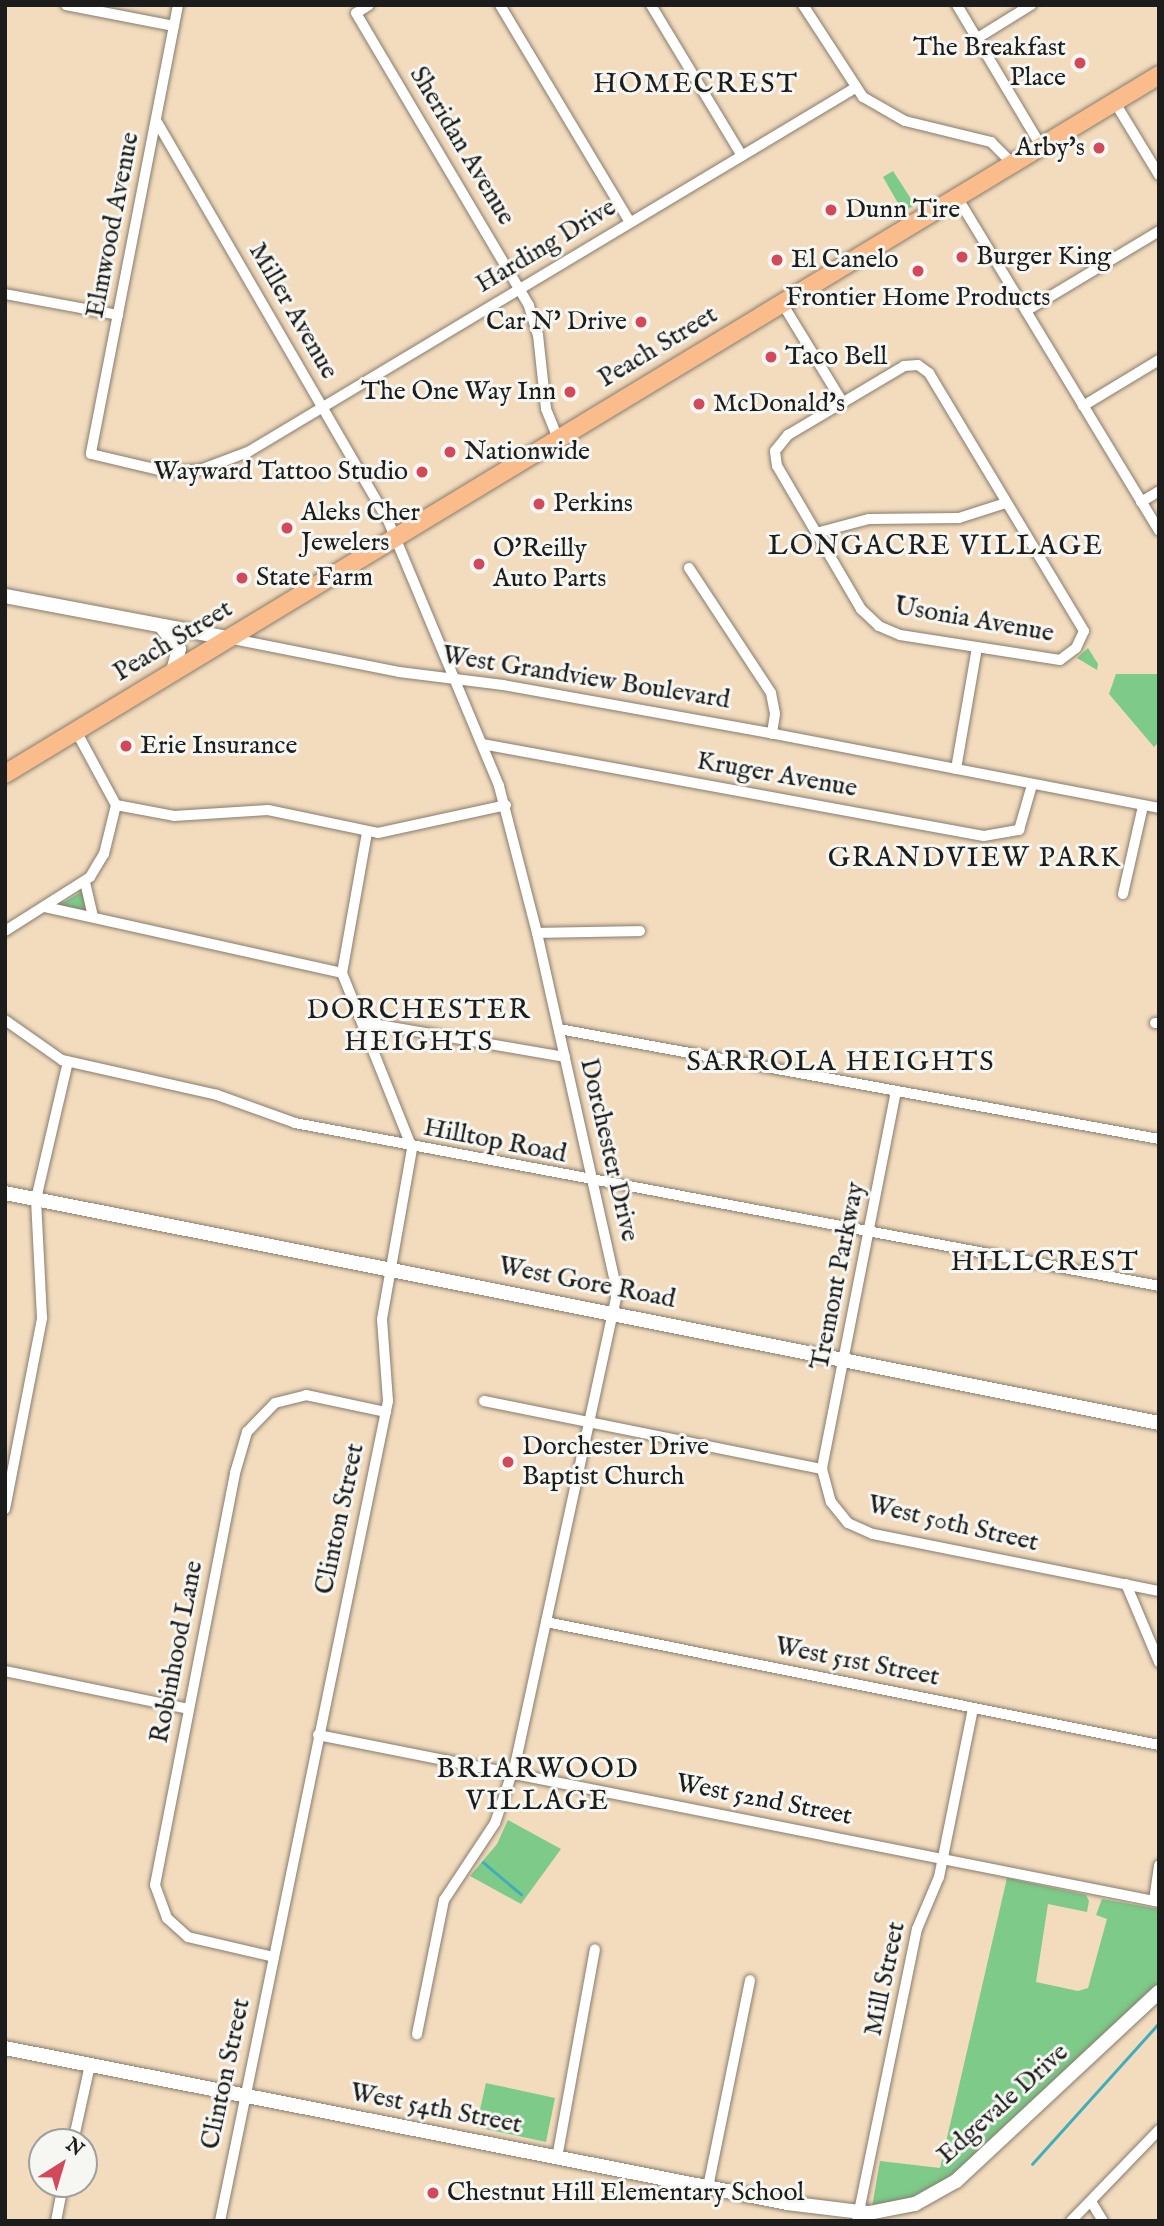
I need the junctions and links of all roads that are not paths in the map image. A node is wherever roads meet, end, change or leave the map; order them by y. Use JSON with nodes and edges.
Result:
{"nodes":[{"id":1,"x":66,"y":5,"type":"edge"},
{"id":2,"x":178,"y":5,"type":"edge"},
{"id":3,"x":369,"y":5,"type":"edge"},
{"id":4,"x":500,"y":5,"type":"edge"},
{"id":5,"x":651,"y":5,"type":"edge"},
{"id":6,"x":803,"y":5,"type":"edge"},
{"id":7,"x":957,"y":5,"type":"edge"},
{"id":8,"x":1031,"y":5,"type":"edge"},
{"id":9,"x":174,"y":26,"type":"junction"},
{"id":10,"x":976,"y":39,"type":"junction"},
{"id":11,"x":1159,"y":75,"type":"edge"},
{"id":12,"x":855,"y":88,"type":"junction"},
{"id":13,"x":1114,"y":102,"type":"junction"},
{"id":14,"x":157,"y":122,"type":"junction"},
{"id":15,"x":1041,"y":146,"type":"junction"},
{"id":16,"x":742,"y":156,"type":"junction"},
{"id":17,"x":1012,"y":163,"type":"junction"},
{"id":18,"x":1159,"y":175,"type":"edge"},
{"id":19,"x":957,"y":197,"type":"junction"},
{"id":20,"x":630,"y":222,"type":"junction"},
{"id":21,"x":1159,"y":231,"type":"edge"},
{"id":22,"x":520,"y":288,"type":"junction"},
{"id":23,"x":5,"y":294,"type":"edge"},
{"id":24,"x":782,"y":303,"type":"junction"},
{"id":25,"x":1026,"y":311,"type":"junction"},
{"id":26,"x":118,"y":314,"type":"junction"},
{"id":27,"x":1159,"y":360,"type":"edge"},
{"id":28,"x":843,"y":403,"type":"junction"},
{"id":29,"x":1083,"y":406,"type":"junction"},
{"id":30,"x":323,"y":407,"type":"junction"},
{"id":31,"x":558,"y":438,"type":"junction"},
{"id":32,"x":91,"y":454,"type":"joint"},
{"id":33,"x":1159,"y":491,"type":"edge"},
{"id":34,"x":1141,"y":502,"type":"junction"},
{"id":35,"x":1006,"y":503,"type":"junction"},
{"id":36,"x":1159,"y":531,"type":"edge"},
{"id":37,"x":816,"y":533,"type":"junction"},
{"id":38,"x":394,"y":538,"type":"junction"},
{"id":39,"x":690,"y":568,"type":"dead end"},
{"id":40,"x":5,"y":596,"type":"edge"},
{"id":41,"x":160,"y":626,"type":"junction"},
{"id":42,"x":228,"y":638,"type":"junction"},
{"id":43,"x":977,"y":648,"type":"junction"},
{"id":44,"x":173,"y":672,"type":"junction"},
{"id":45,"x":454,"y":679,"type":"junction"},
{"id":46,"x":76,"y":731,"type":"junction"},
{"id":47,"x":772,"y":734,"type":"junction"},
{"id":48,"x":482,"y":744,"type":"junction"},
{"id":49,"x":956,"y":769,"type":"junction"},
{"id":50,"x":7,"y":772,"type":"edge"},
{"id":51,"x":1032,"y":785,"type":"junction"},
{"id":52,"x":506,"y":804,"type":"junction"},
{"id":53,"x":116,"y":805,"type":"junction"},
{"id":54,"x":1143,"y":806,"type":"junction"},
{"id":55,"x":1159,"y":808,"type":"edge"},
{"id":56,"x":367,"y":833,"type":"junction"},
{"id":57,"x":85,"y":882,"type":"junction"},
{"id":58,"x":1123,"y":894,"type":"dead end"},
{"id":59,"x":46,"y":907,"type":"junction"},
{"id":60,"x":93,"y":916,"type":"junction"},
{"id":61,"x":5,"y":931,"type":"edge"},
{"id":62,"x":640,"y":931,"type":"dead end"},
{"id":63,"x":537,"y":933,"type":"junction"},
{"id":64,"x":342,"y":973,"type":"junction"},
{"id":65,"x":5,"y":1020,"type":"edge"},
{"id":66,"x":362,"y":1022,"type":"junction"},
{"id":67,"x":559,"y":1029,"type":"junction"},
{"id":68,"x":565,"y":1057,"type":"junction"},
{"id":69,"x":68,"y":1062,"type":"junction"},
{"id":70,"x":896,"y":1091,"type":"junction"},
{"id":71,"x":1159,"y":1139,"type":"edge"},
{"id":72,"x":412,"y":1148,"type":"junction"},
{"id":73,"x":593,"y":1183,"type":"junction"},
{"id":74,"x":5,"y":1193,"type":"edge"},
{"id":75,"x":36,"y":1199,"type":"junction"},
{"id":76,"x":870,"y":1234,"type":"junction"},
{"id":77,"x":389,"y":1269,"type":"junction"},
{"id":78,"x":1159,"y":1286,"type":"edge"},
{"id":79,"x":613,"y":1313,"type":"junction"},
{"id":80,"x":846,"y":1360,"type":"junction"},
{"id":81,"x":484,"y":1401,"type":"dead end"},
{"id":82,"x":386,"y":1412,"type":"junction"},
{"id":83,"x":589,"y":1422,"type":"junction"},
{"id":84,"x":1159,"y":1423,"type":"edge"},
{"id":85,"x":822,"y":1469,"type":"junction"},
{"id":86,"x":5,"y":1509,"type":"edge"},
{"id":87,"x":1126,"y":1584,"type":"junction"},
{"id":88,"x":1159,"y":1591,"type":"edge"},
{"id":89,"x":546,"y":1622,"type":"junction"},
{"id":90,"x":1159,"y":1662,"type":"edge"},
{"id":91,"x":5,"y":1671,"type":"edge"},
{"id":92,"x":188,"y":1709,"type":"junction"},
{"id":93,"x":973,"y":1709,"type":"junction"},
{"id":94,"x":318,"y":1735,"type":"junction"},
{"id":95,"x":1159,"y":1745,"type":"edge"},
{"id":96,"x":513,"y":1773,"type":"junction"},
{"id":97,"x":942,"y":1858,"type":"junction"},
{"id":98,"x":1159,"y":1865,"type":"edge"},
{"id":99,"x":1156,"y":1902,"type":"edge"},
{"id":100,"x":596,"y":1949,"type":"dead end"},
{"id":101,"x":274,"y":1957,"type":"junction"},
{"id":102,"x":750,"y":1980,"type":"dead end"},
{"id":103,"x":1159,"y":1992,"type":"edge"},
{"id":104,"x":417,"y":2034,"type":"dead end"},
{"id":105,"x":5,"y":2048,"type":"edge"},
{"id":106,"x":90,"y":2065,"type":"junction"},
{"id":107,"x":245,"y":2096,"type":"junction"},
{"id":108,"x":76,"y":2128,"type":"edge"},
{"id":109,"x":1159,"y":2130,"type":"edge"},
{"id":110,"x":557,"y":2158,"type":"junction"},
{"id":111,"x":708,"y":2187,"type":"junction"},
{"id":112,"x":60,"y":2198,"type":"edge"},
{"id":113,"x":1092,"y":2203,"type":"junction"},
{"id":114,"x":858,"y":2217,"type":"edge"},
{"id":115,"x":56,"y":2221,"type":"edge"},
{"id":116,"x":220,"y":2221,"type":"edge"},
{"id":117,"x":1071,"y":2221,"type":"edge"},
{"id":118,"x":1103,"y":2221,"type":"edge"}],
"edges":[{"from":1,"to":9,"type":"street"},
{"from":2,"to":9,"type":"street","name":"Elmwood Avenue"},
{"from":3,"to":22,"type":"street","name":"Sheridan Avenue"},
{"from":4,"to":20,"type":"street"},
{"from":5,"to":16,"type":"street"},
{"from":6,"to":12,"type":"street"},
{"from":7,"to":10,"type":"street"},
{"from":8,"to":10,"type":"street"},
{"from":9,"to":14,"type":"street","name":"Elmwood Avenue"},
{"from":10,"to":15,"type":"street"},
{"from":11,"to":13,"type":"main road","name":"Peach Street"},
{"from":12,"to":16,"type":"street","name":"Harding Drive"},
{"from":12,"to":17,"type":"street"},
{"from":13,"to":15,"type":"main road","name":"Peach Street"},
{"from":13,"to":18,"type":"street"},
{"from":14,"to":26,"type":"street","name":"Elmwood Avenue"},
{"from":14,"to":30,"type":"street","name":"Miller Avenue"},
{"from":15,"to":17,"type":"main road","name":"Peach Street"},
{"from":16,"to":20,"type":"street","name":"Harding Drive"},
{"from":17,"to":19,"type":"main road","name":"Peach Street"},
{"from":19,"to":24,"type":"main road","name":"Peach Street"},
{"from":19,"to":25,"type":"street"},
{"from":20,"to":22,"type":"street","name":"Harding Drive"},
{"from":21,"to":25,"type":"street"},
{"from":22,"to":30,"type":"street","name":"Harding Drive"},
{"from":22,"to":31,"type":"street","name":"Sheridan Avenue"},
{"from":23,"to":26,"type":"street"},
{"from":24,"to":28,"type":"street"},
{"from":24,"to":31,"type":"main road","name":"Peach Street"},
{"from":25,"to":29,"type":"street"},
{"from":26,"to":32,"type":"street","name":"Elmwood Avenue"},
{"from":27,"to":29,"type":"street"},
{"from":28,"to":35,"type":"street"},
{"from":28,"to":37,"type":"street","name":"Usonia Avenue"},
{"from":29,"to":34,"type":"street"},
{"from":30,"to":32,"type":"street","name":"Harding Drive"},
{"from":30,"to":38,"type":"street","name":"Miller Avenue"},
{"from":31,"to":38,"type":"main road","name":"Peach Street"},
{"from":33,"to":34,"type":"street"},
{"from":34,"to":36,"type":"street"},
{"from":35,"to":37,"type":"street"},
{"from":35,"to":43,"type":"street","name":"Usonia Avenue"},
{"from":37,"to":43,"type":"street","name":"Usonia Avenue"},
{"from":38,"to":42,"type":"main road","name":"Peach Street"},
{"from":38,"to":45,"type":"street","name":"Miller Avenue"},
{"from":39,"to":47,"type":"street"},
{"from":40,"to":41,"type":"street","name":"West Grandview Boulevard"},
{"from":41,"to":42,"type":"street","name":"West Grandview Boulevard"},
{"from":41,"to":44,"type":"street"},
{"from":42,"to":44,"type":"main road","name":"Peach Street"},
{"from":42,"to":45,"type":"street","name":"West Grandview Boulevard"},
{"from":43,"to":49,"type":"street"},
{"from":44,"to":46,"type":"main road","name":"Peach Street"},
{"from":45,"to":47,"type":"street","name":"West Grandview Boulevard"},
{"from":45,"to":48,"type":"street","name":"Dorchester Drive"},
{"from":46,"to":50,"type":"main road","name":"Peach Street"},
{"from":46,"to":53,"type":"street"},
{"from":47,"to":49,"type":"street","name":"West Grandview Boulevard"},
{"from":48,"to":51,"type":"street","name":"Kruger Avenue"},
{"from":48,"to":52,"type":"street","name":"Dorchester Drive"},
{"from":49,"to":51,"type":"street","name":"West Grandview Boulevard"},
{"from":51,"to":54,"type":"street","name":"West Grandview Boulevard"},
{"from":52,"to":56,"type":"street"},
{"from":52,"to":63,"type":"street","name":"Dorchester Drive"},
{"from":53,"to":56,"type":"street"},
{"from":53,"to":57,"type":"street"},
{"from":54,"to":55,"type":"street","name":"West Grandview Boulevard"},
{"from":54,"to":58,"type":"street"},
{"from":56,"to":64,"type":"street"},
{"from":57,"to":59,"type":"street"},
{"from":57,"to":60,"type":"street"},
{"from":59,"to":60,"type":"street"},
{"from":59,"to":61,"type":"street"},
{"from":60,"to":64,"type":"street"},
{"from":62,"to":63,"type":"street"},
{"from":63,"to":67,"type":"street","name":"Dorchester Drive"},
{"from":64,"to":66,"type":"street"},
{"from":65,"to":69,"type":"street","name":"Hilltop Road"},
{"from":66,"to":68,"type":"street"},
{"from":66,"to":72,"type":"street"},
{"from":67,"to":68,"type":"street","name":"Dorchester Drive"},
{"from":67,"to":70,"type":"street"},
{"from":68,"to":73,"type":"street","name":"Dorchester Drive"},
{"from":69,"to":72,"type":"street","name":"Hilltop Road"},
{"from":69,"to":75,"type":"street"},
{"from":70,"to":71,"type":"street"},
{"from":70,"to":76,"type":"street","name":"Tremont Parkway"},
{"from":72,"to":73,"type":"street","name":"Hilltop Road"},
{"from":72,"to":77,"type":"street","name":"Clinton Street"},
{"from":73,"to":76,"type":"street","name":"Hilltop Road"},
{"from":73,"to":79,"type":"street","name":"Dorchester Drive"},
{"from":74,"to":75,"type":"street","name":"West Gore Road"},
{"from":75,"to":77,"type":"street","name":"West Gore Road"},
{"from":75,"to":86,"type":"street"},
{"from":76,"to":78,"type":"street","name":"Hilltop Road"},
{"from":76,"to":80,"type":"street","name":"Tremont Parkway"},
{"from":77,"to":79,"type":"street","name":"West Gore Road"},
{"from":77,"to":82,"type":"street","name":"Clinton Street"},
{"from":79,"to":80,"type":"street","name":"West Gore Road"},
{"from":79,"to":83,"type":"street","name":"Dorchester Drive"},
{"from":80,"to":84,"type":"street","name":"West Gore Road"},
{"from":80,"to":85,"type":"street","name":"Tremont Parkway"},
{"from":81,"to":83,"type":"street"},
{"from":82,"to":92,"type":"street","name":"Robinhood Lane"},
{"from":82,"to":94,"type":"street","name":"Clinton Street"},
{"from":83,"to":85,"type":"street"},
{"from":83,"to":89,"type":"street","name":"Dorchester Drive"},
{"from":85,"to":87,"type":"street","name":"West 50th Street"},
{"from":87,"to":88,"type":"street","name":"West 50th Street"},
{"from":87,"to":90,"type":"street"},
{"from":89,"to":93,"type":"street","name":"West 51st Street"},
{"from":89,"to":96,"type":"street","name":"Dorchester Drive"},
{"from":91,"to":92,"type":"street"},
{"from":92,"to":101,"type":"street","name":"Robinhood Lane"},
{"from":93,"to":95,"type":"street","name":"West 51st Street"},
{"from":93,"to":97,"type":"street","name":"Mill Street"},
{"from":94,"to":96,"type":"street","name":"West 52nd Street"},
{"from":94,"to":101,"type":"street","name":"Clinton Street"},
{"from":96,"to":97,"type":"street","name":"West 52nd Street"},
{"from":96,"to":104,"type":"street","name":"Dorchester Drive"},
{"from":97,"to":99,"type":"street","name":"West 52nd Street"},
{"from":97,"to":114,"type":"street","name":"Mill Street"},
{"from":98,"to":99,"type":"street"},
{"from":100,"to":110,"type":"street"},
{"from":101,"to":107,"type":"street","name":"Clinton Street"},
{"from":102,"to":111,"type":"street"},
{"from":103,"to":114,"type":"street","name":"Edgevale Drive"},
{"from":105,"to":106,"type":"street","name":"West 54th Street"},
{"from":106,"to":107,"type":"street","name":"West 54th Street"},
{"from":106,"to":108,"type":"street"},
{"from":107,"to":110,"type":"street","name":"West 54th Street"},
{"from":107,"to":116,"type":"street","name":"Clinton Street"},
{"from":109,"to":113,"type":"street"},
{"from":110,"to":111,"type":"street","name":"West 54th Street"},
{"from":111,"to":114,"type":"street","name":"West 54th Street"},
{"from":112,"to":115,"type":"street"},
{"from":113,"to":117,"type":"street"},
{"from":113,"to":118,"type":"street"}]}
